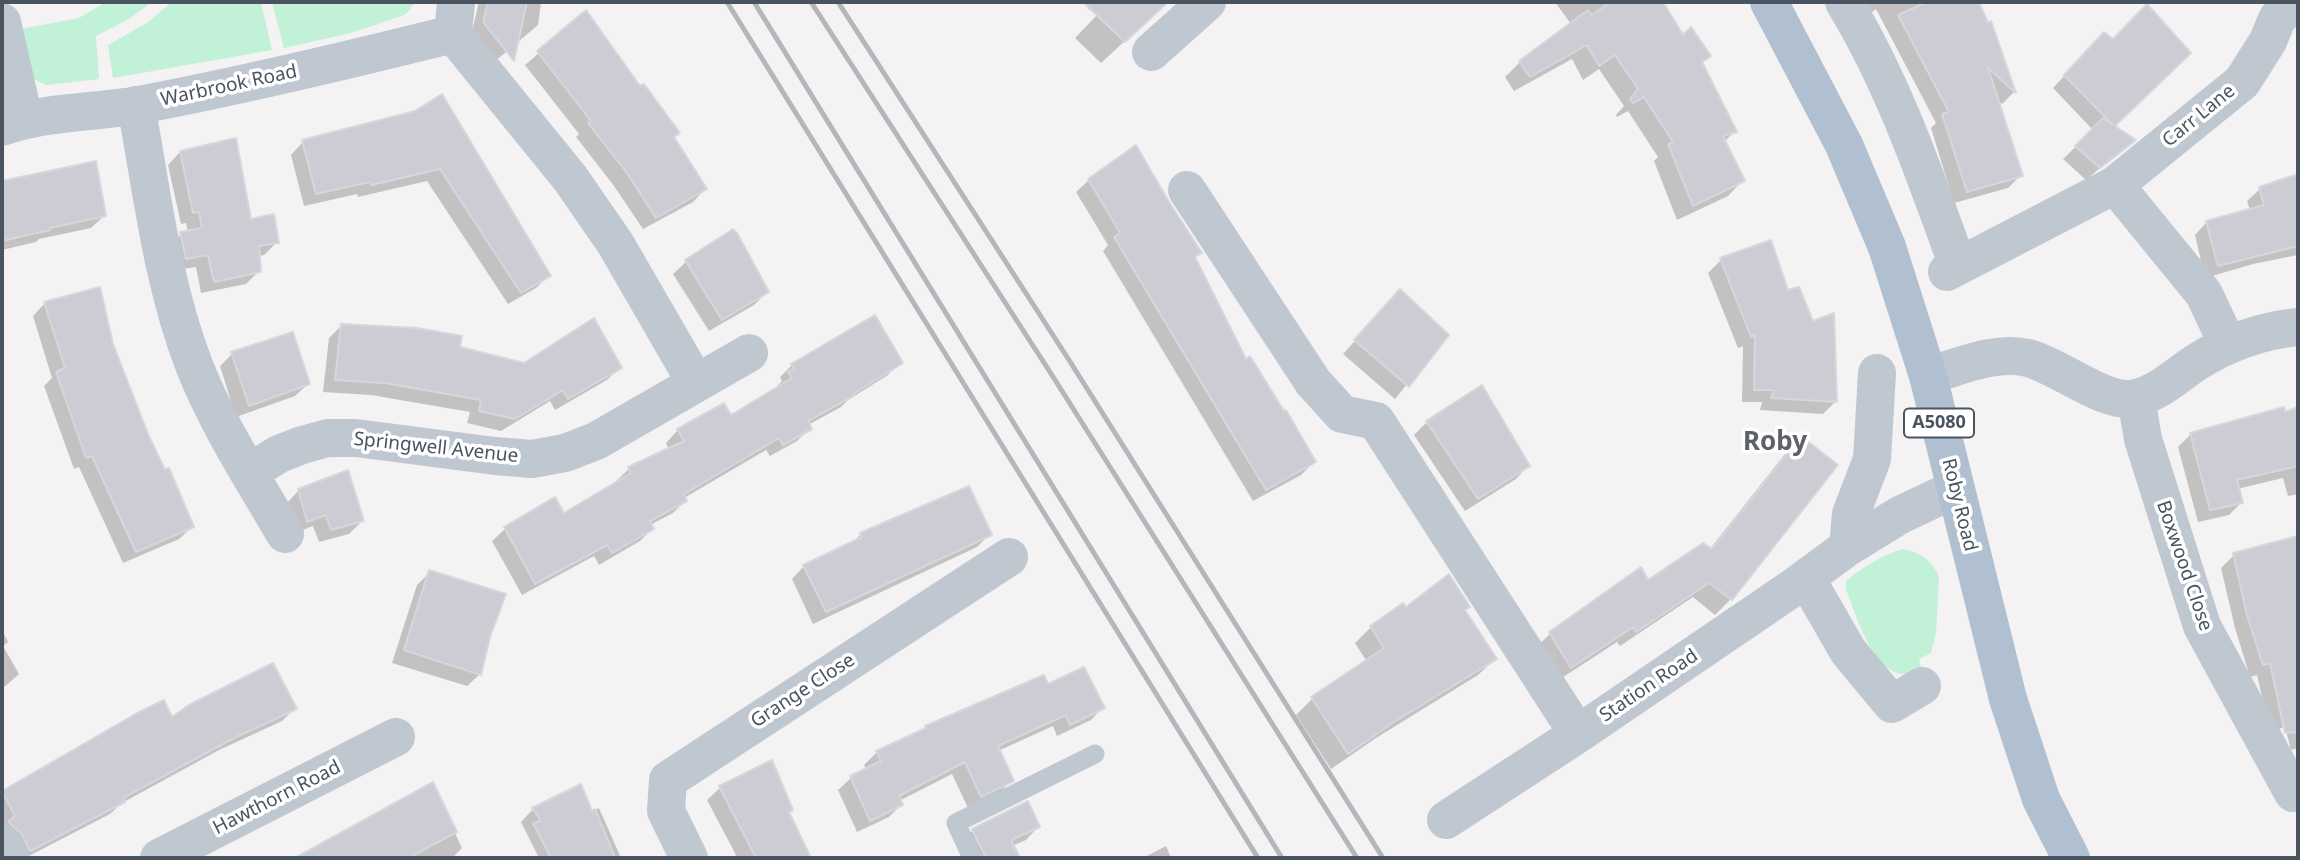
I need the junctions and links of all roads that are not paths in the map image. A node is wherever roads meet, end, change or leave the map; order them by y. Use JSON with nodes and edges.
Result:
{"nodes":[{"id":1,"x":1207,"y":2,"type":"edge"},
{"id":2,"x":1769,"y":2,"type":"edge"},
{"id":3,"x":1844,"y":2,"type":"edge"},
{"id":4,"x":2294,"y":2,"type":"edge"},
{"id":5,"x":455,"y":18,"type":"edge"},
{"id":6,"x":2,"y":22,"type":"edge"},
{"id":7,"x":1151,"y":52,"type":"dead end"},
{"id":8,"x":136,"y":105,"type":"junction"},
{"id":9,"x":13,"y":123,"type":"edge"},
{"id":10,"x":2115,"y":185,"type":"junction"},
{"id":11,"x":1186,"y":190,"type":"dead end"},
{"id":12,"x":2298,"y":327,"type":"edge"},
{"id":13,"x":2228,"y":345,"type":"junction"},
{"id":14,"x":749,"y":353,"type":"dead end"},
{"id":15,"x":1877,"y":373,"type":"dead end"},
{"id":16,"x":1928,"y":376,"type":"junction"},
{"id":17,"x":695,"y":383,"type":"junction"},
{"id":18,"x":2137,"y":398,"type":"junction"},
{"id":19,"x":250,"y":472,"type":"junction"},
{"id":20,"x":1955,"y":489,"type":"junction"},
{"id":21,"x":285,"y":534,"type":"dead end"},
{"id":22,"x":1848,"y":547,"type":"junction"},
{"id":23,"x":1009,"y":557,"type":"dead end"},
{"id":24,"x":1806,"y":578,"type":"junction"},
{"id":25,"x":1922,"y":687,"type":"dead end"},
{"id":26,"x":1578,"y":734,"type":"junction"},
{"id":27,"x":396,"y":737,"type":"dead end"},
{"id":28,"x":1096,"y":754,"type":"dead end"},
{"id":29,"x":2298,"y":790,"type":"edge"},
{"id":30,"x":1446,"y":820,"type":"dead end"},
{"id":31,"x":2,"y":844,"type":"edge"},
{"id":32,"x":10,"y":858,"type":"edge"},
{"id":33,"x":159,"y":858,"type":"edge"},
{"id":34,"x":689,"y":858,"type":"edge"},
{"id":35,"x":972,"y":858,"type":"edge"},
{"id":36,"x":2071,"y":858,"type":"edge"}],
"edges":[{"from":1,"to":7,"type":"street"},
{"from":2,"to":16,"type":"main road","name":"Roby Road","number":"A5080"},
{"from":3,"to":10,"type":"street","name":"Carr Lane"},
{"from":4,"to":10,"type":"street","name":"Carr Lane"},
{"from":5,"to":8,"type":"street","name":"Warbrook Road"},
{"from":5,"to":17,"type":"street"},
{"from":6,"to":9,"type":"street"},
{"from":8,"to":9,"type":"street","name":"Warbrook Road"},
{"from":8,"to":19,"type":"street"},
{"from":10,"to":13,"type":"street"},
{"from":11,"to":26,"type":"street"},
{"from":12,"to":13,"type":"street"},
{"from":13,"to":18,"type":"street"},
{"from":14,"to":17,"type":"street","name":"Springwell Avenue"},
{"from":15,"to":22,"type":"street"},
{"from":16,"to":18,"type":"street"},
{"from":16,"to":20,"type":"main road","name":"Roby Road","number":"A5080"},
{"from":17,"to":19,"type":"street","name":"Springwell Avenue"},
{"from":18,"to":29,"type":"street","name":"Boxwood Close"},
{"from":19,"to":21,"type":"street"},
{"from":20,"to":22,"type":"street","name":"Station Road"},
{"from":20,"to":36,"type":"main road","name":"Roby Road","number":"A5080"},
{"from":22,"to":24,"type":"street","name":"Station Road"},
{"from":23,"to":34,"type":"street","name":"Grange Close"},
{"from":24,"to":25,"type":"street"},
{"from":24,"to":26,"type":"street","name":"Station Road"},
{"from":26,"to":30,"type":"street","name":"Station Road"},
{"from":27,"to":33,"type":"street","name":"Hawthorn Road"},
{"from":28,"to":35,"type":"lane"},
{"from":31,"to":32,"type":"street"}]}
